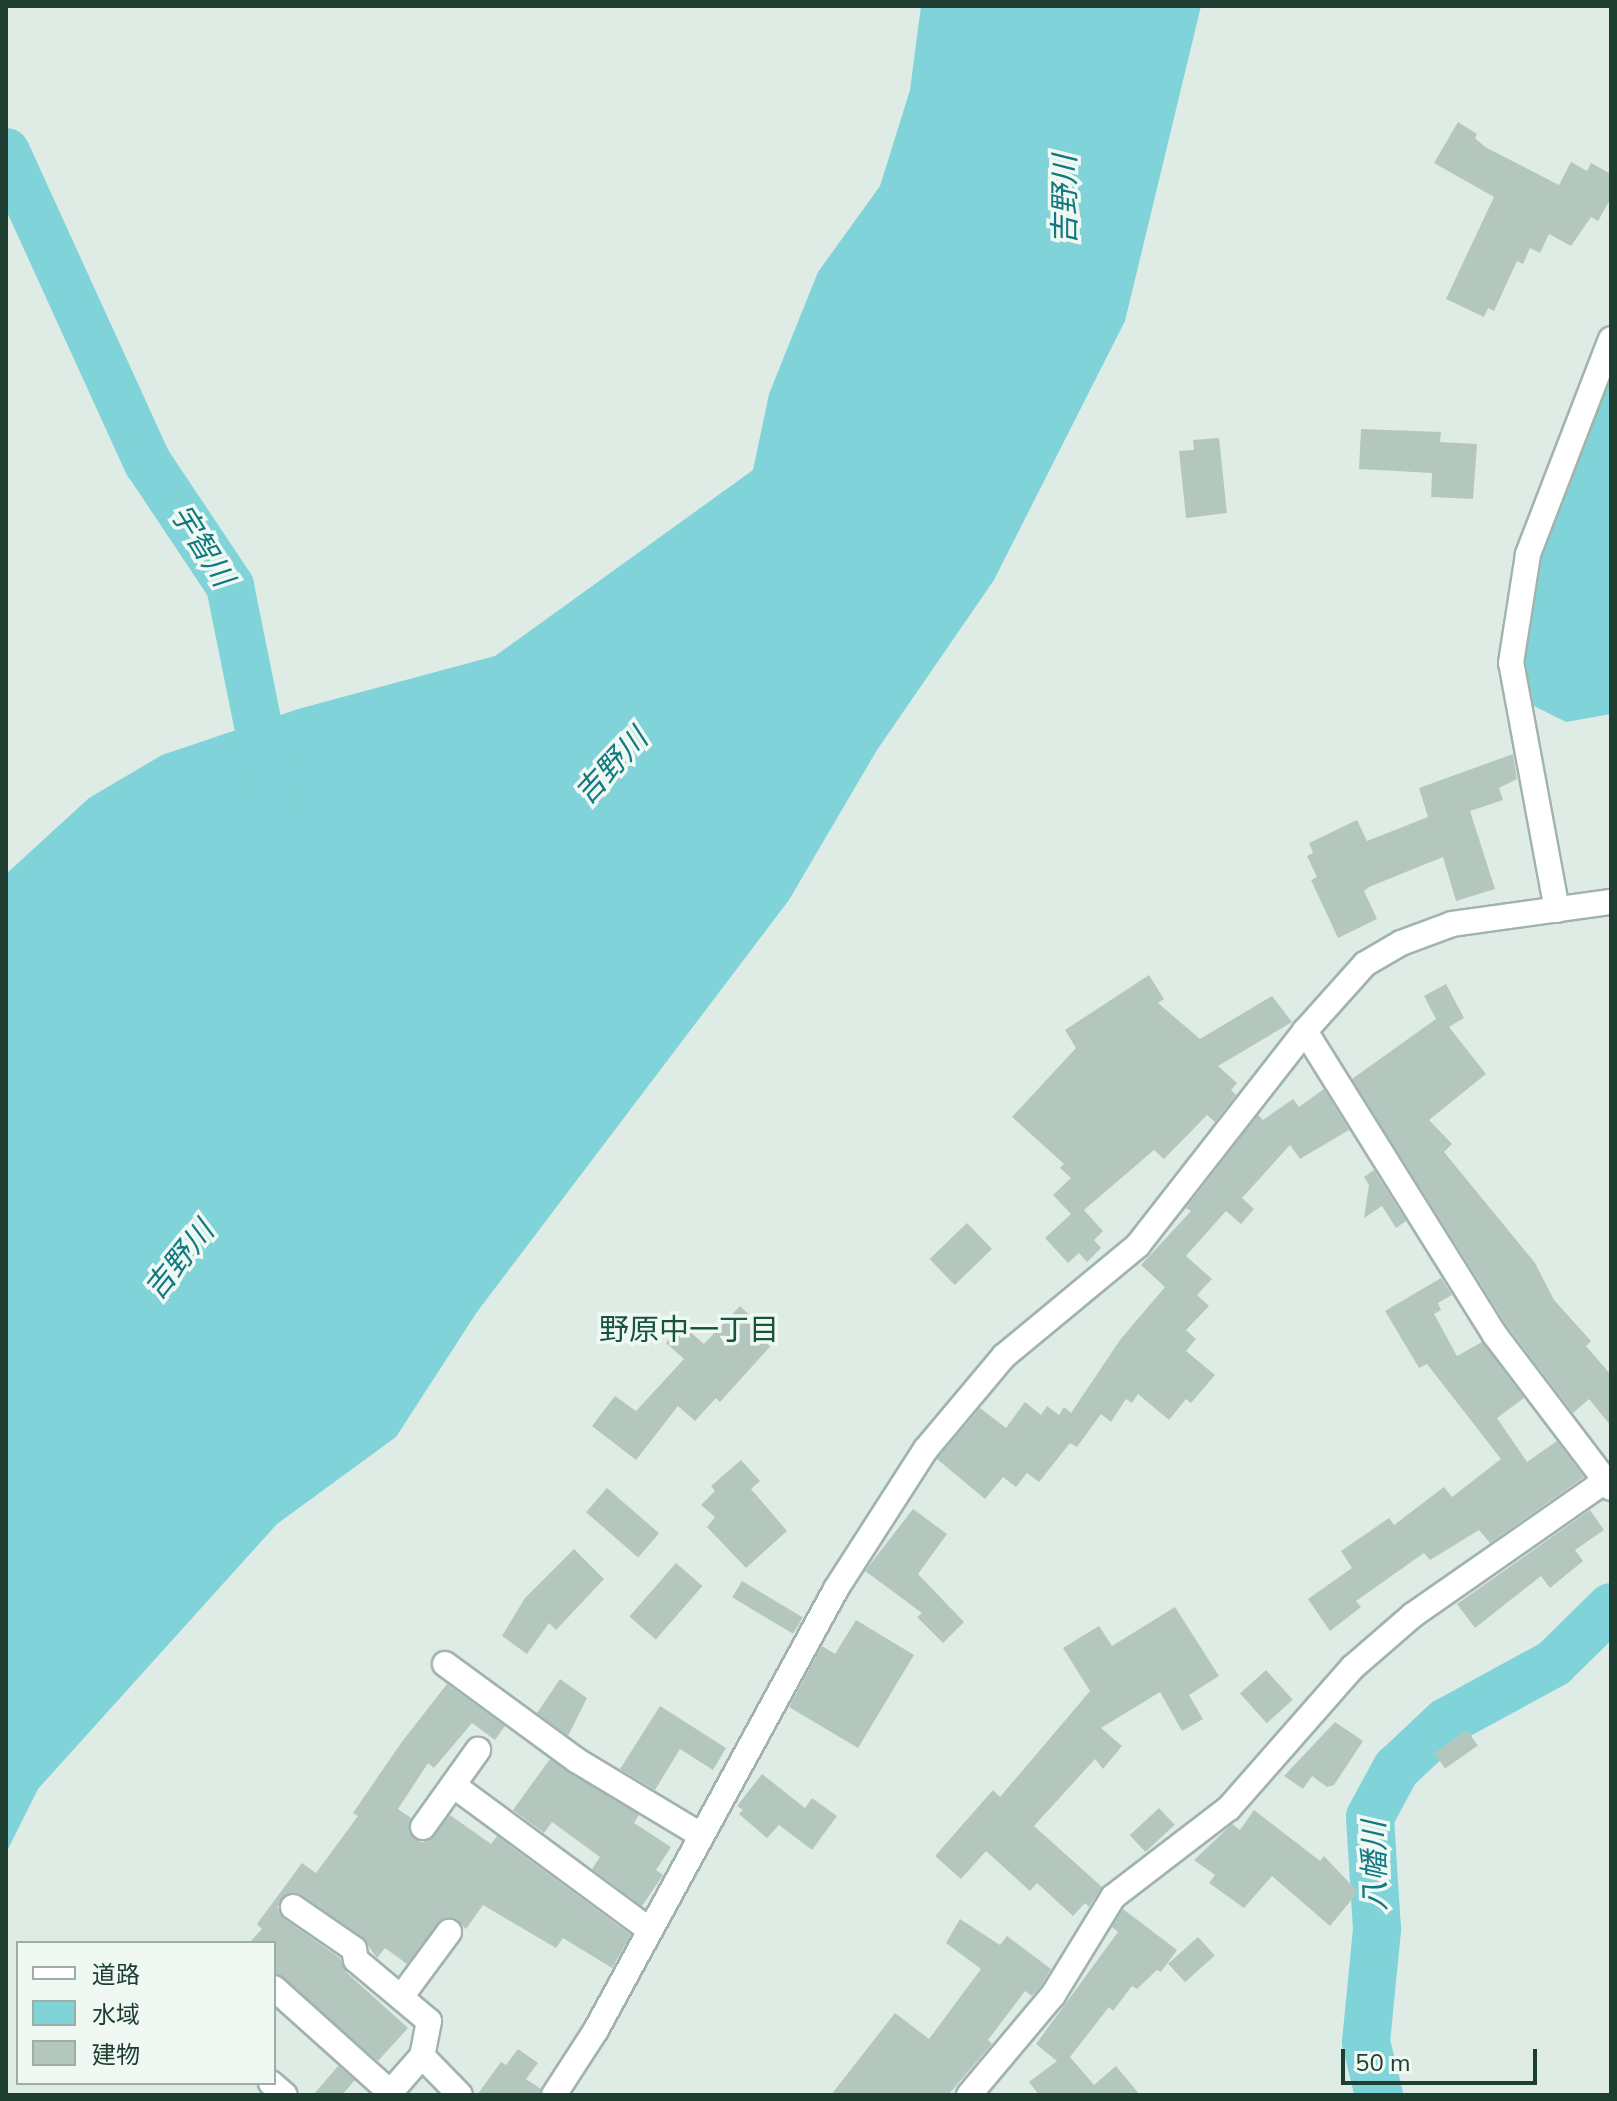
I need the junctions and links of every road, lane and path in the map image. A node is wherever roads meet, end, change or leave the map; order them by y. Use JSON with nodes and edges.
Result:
{"nodes":[{"id":1,"x":1611,"y":339,"type":"edge"},
{"id":2,"x":1611,"y":902,"type":"edge"},
{"id":3,"x":1557,"y":910,"type":"junction"},
{"id":4,"x":1305,"y":1031,"type":"junction"},
{"id":5,"x":1609,"y":1482,"type":"edge"},
{"id":6,"x":445,"y":1664,"type":"dead end"},
{"id":7,"x":478,"y":1750,"type":"dead end"},
{"id":8,"x":453,"y":1785,"type":"junction"},
{"id":9,"x":423,"y":1827,"type":"dead end"},
{"id":10,"x":699,"y":1834,"type":"junction"},
{"id":11,"x":293,"y":1907,"type":"dead end"},
{"id":12,"x":650,"y":1930,"type":"junction"},
{"id":13,"x":449,"y":1932,"type":"dead end"},
{"id":14,"x":276,"y":1990,"type":"edge"},
{"id":15,"x":401,"y":1997,"type":"junction"},
{"id":16,"x":422,"y":2056,"type":"junction"},
{"id":17,"x":390,"y":2094,"type":"edge"},
{"id":18,"x":460,"y":2095,"type":"edge"},
{"id":19,"x":554,"y":2095,"type":"edge"},
{"id":20,"x":969,"y":2095,"type":"edge"}],
"edges":[{"from":1,"to":3,"type":"street"},
{"from":2,"to":3,"type":"street"},
{"from":3,"to":4,"type":"street"},
{"from":4,"to":5,"type":"street"},
{"from":4,"to":10,"type":"street"},
{"from":5,"to":20,"type":"street"},
{"from":6,"to":10,"type":"street"},
{"from":7,"to":8,"type":"street"},
{"from":8,"to":9,"type":"street"},
{"from":8,"to":12,"type":"street"},
{"from":10,"to":12,"type":"street"},
{"from":11,"to":15,"type":"street"},
{"from":12,"to":19,"type":"street"},
{"from":13,"to":15,"type":"street"},
{"from":14,"to":17,"type":"street"},
{"from":15,"to":16,"type":"street"},
{"from":16,"to":17,"type":"street"},
{"from":16,"to":18,"type":"street"}]}
